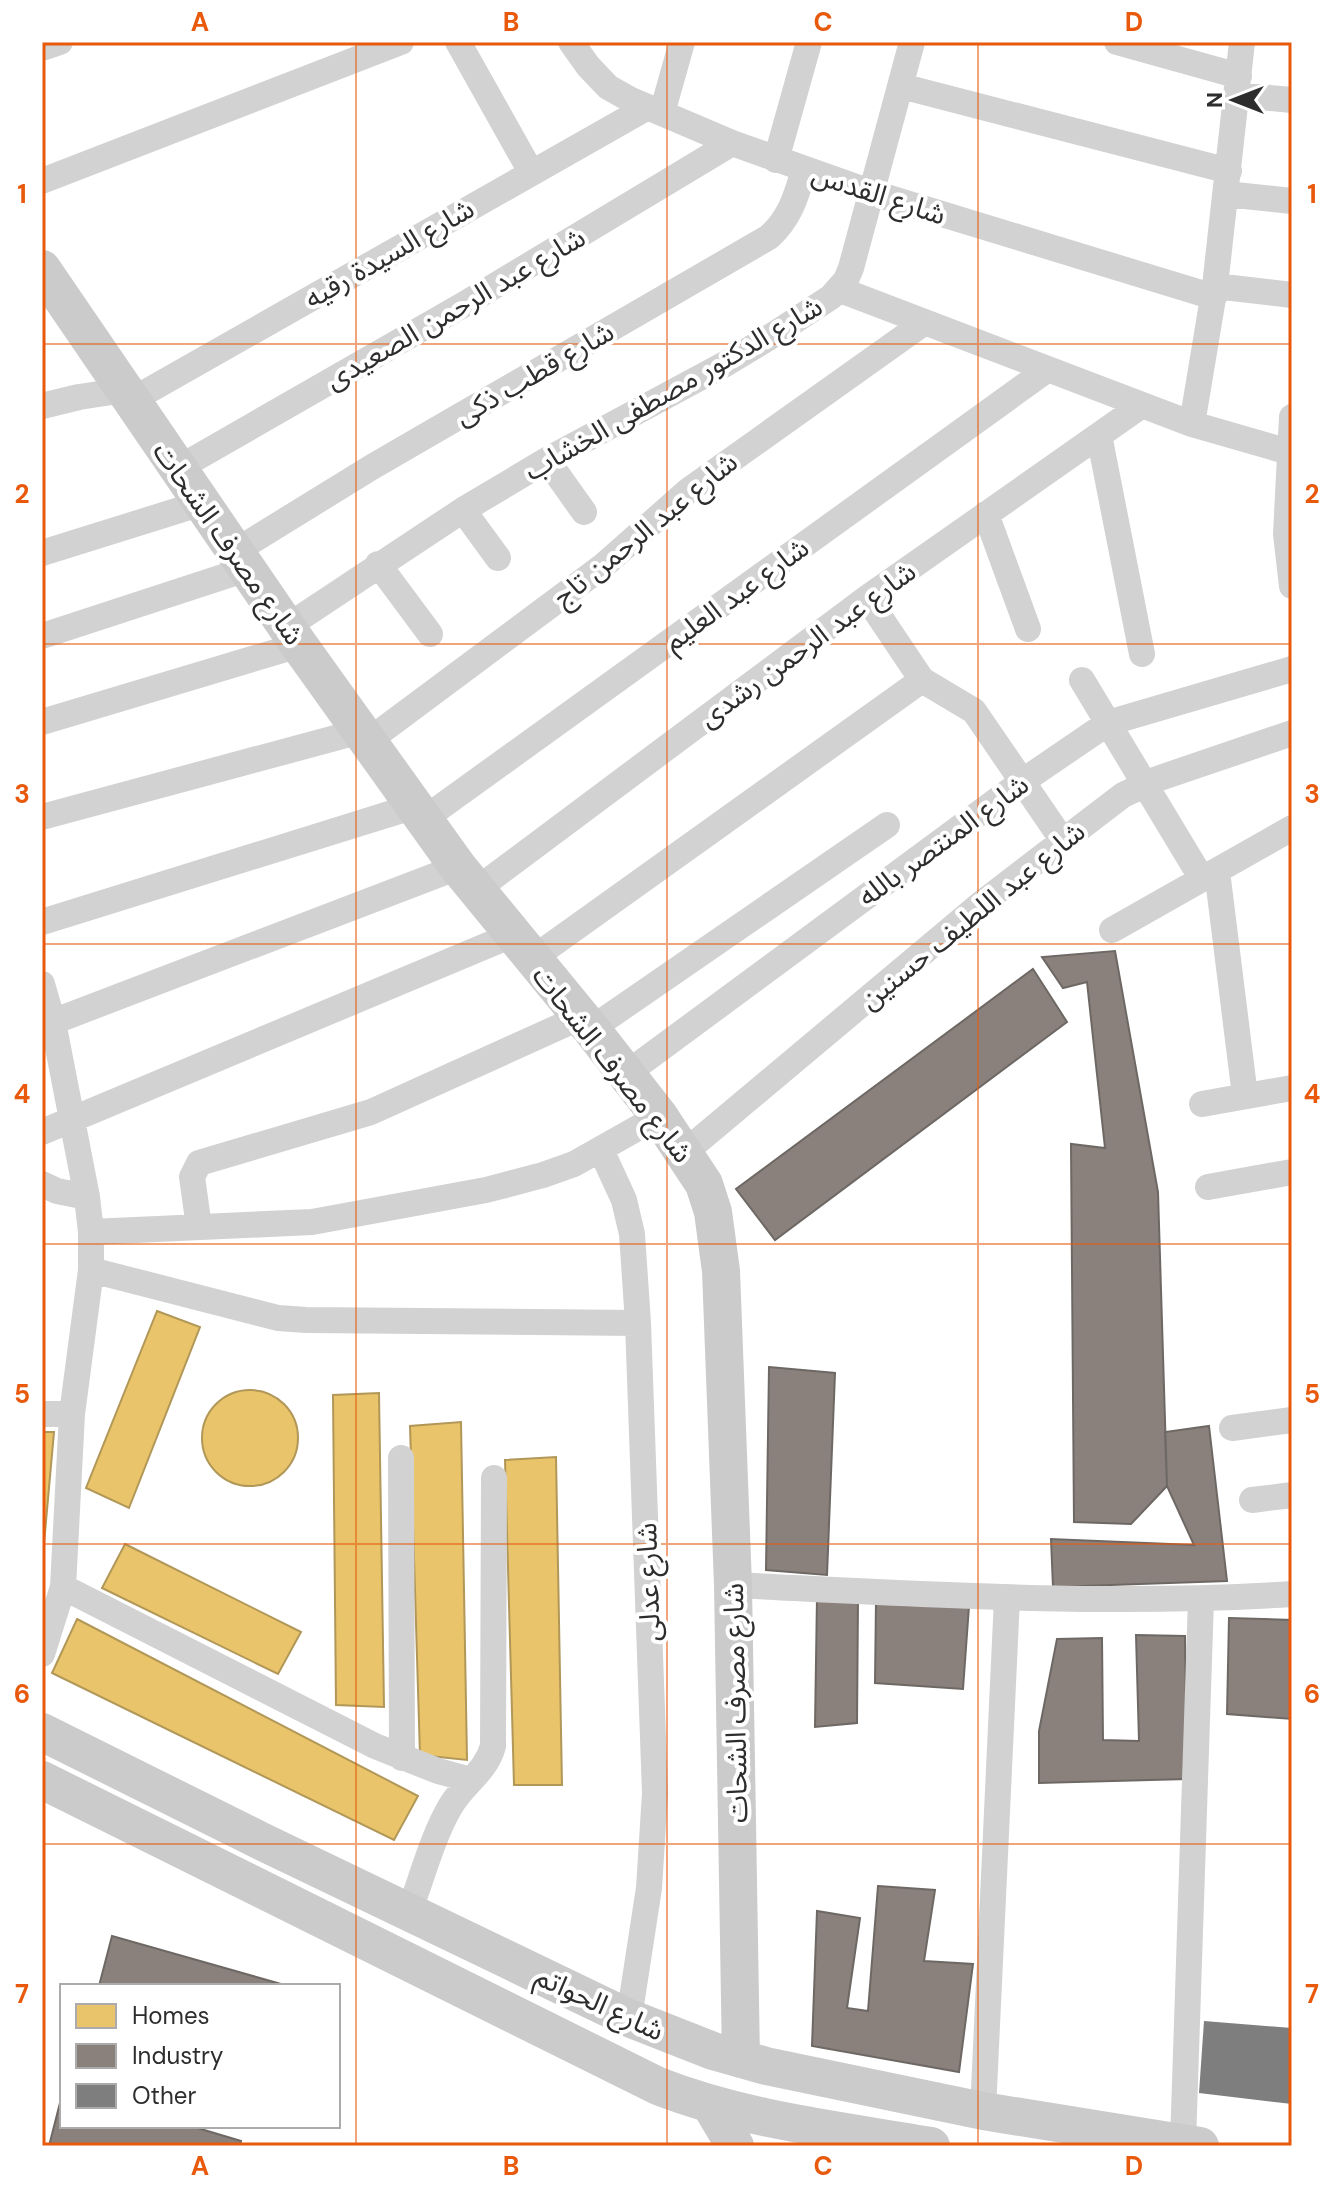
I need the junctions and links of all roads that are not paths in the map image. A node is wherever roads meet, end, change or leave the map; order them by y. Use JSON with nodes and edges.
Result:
{"nodes":[{"id":1,"x":60,"y":42,"type":"edge"},
{"id":2,"x":401,"y":42,"type":"edge"},
{"id":3,"x":458,"y":42,"type":"edge"},
{"id":4,"x":571,"y":42,"type":"edge"},
{"id":5,"x":682,"y":42,"type":"edge"},
{"id":6,"x":809,"y":42,"type":"edge"},
{"id":7,"x":912,"y":42,"type":"edge"},
{"id":8,"x":1117,"y":42,"type":"edge"},
{"id":9,"x":1242,"y":42,"type":"edge"},
{"id":10,"x":42,"y":48,"type":"edge"},
{"id":11,"x":1238,"y":85,"type":"junction"},
{"id":12,"x":901,"y":86,"type":"junction"},
{"id":13,"x":1292,"y":100,"type":"edge"},
{"id":14,"x":655,"y":110,"type":"junction"},
{"id":15,"x":732,"y":143,"type":"junction"},
{"id":16,"x":776,"y":160,"type":"junction"},
{"id":17,"x":804,"y":170,"type":"junction"},
{"id":18,"x":531,"y":172,"type":"junction"},
{"id":19,"x":42,"y":181,"type":"edge"},
{"id":20,"x":1227,"y":182,"type":"junction"},
{"id":21,"x":873,"y":193,"type":"junction"},
{"id":22,"x":1292,"y":201,"type":"edge"},
{"id":23,"x":42,"y":269,"type":"edge"},
{"id":24,"x":838,"y":289,"type":"junction"},
{"id":25,"x":1214,"y":292,"type":"junction"},
{"id":26,"x":1292,"y":295,"type":"edge"},
{"id":27,"x":925,"y":322,"type":"junction"},
{"id":28,"x":1048,"y":369,"type":"junction"},
{"id":29,"x":128,"y":395,"type":"junction"},
{"id":30,"x":1142,"y":405,"type":"junction"},
{"id":31,"x":42,"y":406,"type":"edge"},
{"id":32,"x":1292,"y":417,"type":"edge"},
{"id":33,"x":1192,"y":424,"type":"junction"},
{"id":34,"x":1099,"y":435,"type":"junction"},
{"id":35,"x":1289,"y":452,"type":"junction"},
{"id":36,"x":547,"y":460,"type":"junction"},
{"id":37,"x":177,"y":469,"type":"junction"},
{"id":38,"x":202,"y":503,"type":"junction"},
{"id":39,"x":463,"y":510,"type":"junction"},
{"id":40,"x":584,"y":512,"type":"dead end"},
{"id":41,"x":986,"y":514,"type":"junction"},
{"id":42,"x":1289,"y":534,"type":"edge"},
{"id":43,"x":42,"y":553,"type":"edge"},
{"id":44,"x":498,"y":558,"type":"dead end"},
{"id":45,"x":241,"y":560,"type":"junction"},
{"id":46,"x":378,"y":564,"type":"junction"},
{"id":47,"x":1292,"y":586,"type":"edge"},
{"id":48,"x":867,"y":598,"type":"junction"},
{"id":49,"x":1028,"y":629,"type":"dead end"},
{"id":50,"x":430,"y":634,"type":"dead end"},
{"id":51,"x":42,"y":636,"type":"edge"},
{"id":52,"x":294,"y":636,"type":"junction"},
{"id":53,"x":1142,"y":654,"type":"dead end"},
{"id":54,"x":1292,"y":669,"type":"edge"},
{"id":55,"x":922,"y":680,"type":"junction"},
{"id":56,"x":1082,"y":680,"type":"dead end"},
{"id":57,"x":42,"y":722,"type":"edge"},
{"id":58,"x":1108,"y":723,"type":"junction"},
{"id":59,"x":1292,"y":733,"type":"edge"},
{"id":60,"x":364,"y":736,"type":"junction"},
{"id":61,"x":1023,"y":781,"type":"junction"},
{"id":62,"x":1145,"y":784,"type":"junction"},
{"id":63,"x":419,"y":813,"type":"junction"},
{"id":64,"x":42,"y":817,"type":"edge"},
{"id":65,"x":887,"y":825,"type":"dead end"},
{"id":66,"x":1292,"y":828,"type":"edge"},
{"id":67,"x":1063,"y":841,"type":"junction"},
{"id":68,"x":1209,"y":875,"type":"junction"},
{"id":69,"x":467,"y":879,"type":"junction"},
{"id":70,"x":42,"y":922,"type":"edge"},
{"id":71,"x":1112,"y":930,"type":"dead end"},
{"id":72,"x":522,"y":947,"type":"junction"},
{"id":73,"x":42,"y":984,"type":"edge"},
{"id":74,"x":586,"y":1023,"type":"junction"},
{"id":75,"x":47,"y":1024,"type":"edge"},
{"id":76,"x":626,"y":1074,"type":"junction"},
{"id":77,"x":1292,"y":1088,"type":"edge"},
{"id":78,"x":1245,"y":1096,"type":"junction"},
{"id":79,"x":1202,"y":1104,"type":"dead end"},
{"id":80,"x":659,"y":1116,"type":"junction"},
{"id":81,"x":71,"y":1118,"type":"junction"},
{"id":82,"x":42,"y":1132,"type":"edge"},
{"id":83,"x":601,"y":1150,"type":"junction"},
{"id":84,"x":685,"y":1152,"type":"junction"},
{"id":85,"x":1292,"y":1172,"type":"edge"},
{"id":86,"x":42,"y":1184,"type":"edge"},
{"id":87,"x":1208,"y":1187,"type":"dead end"},
{"id":88,"x":87,"y":1197,"type":"junction"},
{"id":89,"x":199,"y":1227,"type":"junction"},
{"id":90,"x":91,"y":1232,"type":"junction"},
{"id":91,"x":91,"y":1270,"type":"junction"},
{"id":92,"x":638,"y":1323,"type":"junction"},
{"id":93,"x":42,"y":1414,"type":"edge"},
{"id":94,"x":72,"y":1414,"type":"junction"},
{"id":95,"x":1292,"y":1420,"type":"edge"},
{"id":96,"x":1232,"y":1428,"type":"dead end"},
{"id":97,"x":401,"y":1458,"type":"dead end"},
{"id":98,"x":494,"y":1478,"type":"dead end"},
{"id":99,"x":1292,"y":1495,"type":"edge"},
{"id":100,"x":1252,"y":1500,"type":"dead end"},
{"id":101,"x":733,"y":1585,"type":"junction"},
{"id":102,"x":63,"y":1587,"type":"junction"},
{"id":103,"x":1292,"y":1594,"type":"edge"},
{"id":104,"x":1007,"y":1598,"type":"junction"},
{"id":105,"x":1201,"y":1599,"type":"junction"},
{"id":106,"x":42,"y":1654,"type":"edge"},
{"id":107,"x":42,"y":1732,"type":"edge"},
{"id":108,"x":402,"y":1758,"type":"junction"},
{"id":109,"x":42,"y":1780,"type":"edge"},
{"id":110,"x":471,"y":1780,"type":"junction"},
{"id":111,"x":210,"y":1815,"type":"junction"},
{"id":112,"x":265,"y":1843,"type":"junction"},
{"id":113,"x":187,"y":1853,"type":"junction"},
{"id":114,"x":246,"y":1882,"type":"junction"},
{"id":115,"x":409,"y":1912,"type":"junction"},
{"id":116,"x":629,"y":2018,"type":"junction"},
{"id":117,"x":741,"y":2059,"type":"junction"},
{"id":118,"x":710,"y":2104,"type":"junction"},
{"id":119,"x":983,"y":2111,"type":"junction"},
{"id":120,"x":1192,"y":2145,"type":"edge"},
{"id":121,"x":735,"y":2146,"type":"edge"},
{"id":122,"x":931,"y":2146,"type":"edge"}],
"edges":[{"from":1,"to":10,"type":"street"},
{"from":2,"to":19,"type":"street"},
{"from":3,"to":18,"type":"street"},
{"from":4,"to":14,"type":"street","name":"شارع القدس"},
{"from":5,"to":14,"type":"street"},
{"from":6,"to":16,"type":"street"},
{"from":7,"to":12,"type":"street","name":"شارع الدكتور مصطفى الخشاب"},
{"from":8,"to":11,"type":"street"},
{"from":9,"to":11,"type":"street"},
{"from":11,"to":13,"type":"street"},
{"from":11,"to":20,"type":"street"},
{"from":12,"to":20,"type":"street"},
{"from":12,"to":21,"type":"street","name":"شارع الدكتور مصطفى الخشاب"},
{"from":14,"to":15,"type":"street","name":"شارع القدس"},
{"from":14,"to":18,"type":"street","name":"شارع السيدة رقيه"},
{"from":15,"to":16,"type":"street","name":"شارع القدس"},
{"from":15,"to":37,"type":"street","name":"شارع عبد الرحمن الصعيدى"},
{"from":16,"to":17,"type":"street","name":"شارع القدس"},
{"from":17,"to":21,"type":"street","name":"شارع القدس"},
{"from":17,"to":45,"type":"street","name":"شارع قطب ذكى"},
{"from":18,"to":29,"type":"street","name":"شارع السيدة رقيه"},
{"from":20,"to":22,"type":"street"},
{"from":20,"to":25,"type":"street"},
{"from":21,"to":24,"type":"street","name":"شارع الدكتور مصطفى الخشاب"},
{"from":21,"to":25,"type":"street","name":"شارع القدس"},
{"from":23,"to":29,"type":"main road","name":"شارع مصرف الشحات"},
{"from":24,"to":27,"type":"street"},
{"from":24,"to":36,"type":"street","name":"شارع الدكتور مصطفى الخشاب"},
{"from":25,"to":26,"type":"street","name":"شارع القدس"},
{"from":25,"to":33,"type":"street"},
{"from":27,"to":28,"type":"street"},
{"from":27,"to":60,"type":"street","name":"شارع عبد الرحمن تاج"},
{"from":28,"to":30,"type":"street"},
{"from":28,"to":63,"type":"street","name":"شارع عبد العليم"},
{"from":29,"to":31,"type":"street"},
{"from":29,"to":37,"type":"main road","name":"شارع مصرف الشحات"},
{"from":30,"to":33,"type":"street"},
{"from":30,"to":34,"type":"street","name":"شارع عبد الرحمن رشدى"},
{"from":32,"to":35,"type":"street"},
{"from":33,"to":35,"type":"street"},
{"from":34,"to":41,"type":"street","name":"شارع عبد الرحمن رشدى"},
{"from":34,"to":53,"type":"street"},
{"from":35,"to":42,"type":"street"},
{"from":36,"to":39,"type":"street","name":"شارع الدكتور مصطفى الخشاب"},
{"from":36,"to":40,"type":"street"},
{"from":37,"to":38,"type":"main road","name":"شارع مصرف الشحات"},
{"from":38,"to":43,"type":"street"},
{"from":38,"to":45,"type":"main road","name":"شارع مصرف الشحات"},
{"from":39,"to":44,"type":"street"},
{"from":39,"to":46,"type":"street","name":"شارع الدكتور مصطفى الخشاب"},
{"from":41,"to":48,"type":"street","name":"شارع عبد الرحمن رشدى"},
{"from":41,"to":49,"type":"street"},
{"from":42,"to":47,"type":"street"},
{"from":45,"to":51,"type":"street","name":"شارع قطب ذكى"},
{"from":45,"to":52,"type":"main road","name":"شارع مصرف الشحات"},
{"from":46,"to":50,"type":"street"},
{"from":46,"to":52,"type":"street","name":"شارع الدكتور مصطفى الخشاب"},
{"from":48,"to":55,"type":"street"},
{"from":48,"to":69,"type":"street","name":"شارع عبد الرحمن رشدى"},
{"from":52,"to":57,"type":"street","name":"شارع الدكتور مصطفى الخشاب"},
{"from":52,"to":60,"type":"main road","name":"شارع مصرف الشحات"},
{"from":54,"to":58,"type":"street","name":"شارع المنتصر بالله"},
{"from":55,"to":61,"type":"street"},
{"from":55,"to":72,"type":"street"},
{"from":56,"to":58,"type":"street"},
{"from":58,"to":61,"type":"street","name":"شارع المنتصر بالله"},
{"from":58,"to":62,"type":"street"},
{"from":59,"to":62,"type":"street","name":"شارع عبد اللطيف حسنين"},
{"from":60,"to":63,"type":"main road","name":"شارع مصرف الشحات"},
{"from":60,"to":64,"type":"street"},
{"from":61,"to":67,"type":"street"},
{"from":61,"to":76,"type":"street","name":"شارع المنتصر بالله"},
{"from":62,"to":67,"type":"street","name":"شارع عبد اللطيف حسنين"},
{"from":62,"to":68,"type":"street"},
{"from":63,"to":69,"type":"main road","name":"شارع مصرف الشحات"},
{"from":63,"to":70,"type":"street","name":"شارع عبد العليم"},
{"from":65,"to":74,"type":"street"},
{"from":66,"to":68,"type":"street"},
{"from":67,"to":84,"type":"street","name":"شارع عبد اللطيف حسنين"},
{"from":68,"to":71,"type":"street"},
{"from":68,"to":78,"type":"street"},
{"from":69,"to":72,"type":"main road","name":"شارع مصرف الشحات"},
{"from":69,"to":75,"type":"street","name":"شارع عبد الرحمن رشدى"},
{"from":72,"to":74,"type":"main road","name":"شارع مصرف الشحات"},
{"from":72,"to":81,"type":"street"},
{"from":73,"to":75,"type":"street"},
{"from":74,"to":76,"type":"main road","name":"شارع مصرف الشحات"},
{"from":74,"to":89,"type":"street"},
{"from":75,"to":81,"type":"street"},
{"from":76,"to":80,"type":"main road","name":"شارع مصرف الشحات"},
{"from":77,"to":78,"type":"street"},
{"from":78,"to":79,"type":"street"},
{"from":80,"to":83,"type":"street"},
{"from":80,"to":84,"type":"main road","name":"شارع مصرف الشحات"},
{"from":81,"to":82,"type":"street"},
{"from":81,"to":88,"type":"street"},
{"from":83,"to":89,"type":"street"},
{"from":83,"to":92,"type":"street","name":"شارع عدلى"},
{"from":84,"to":101,"type":"main road","name":"شارع مصرف الشحات"},
{"from":85,"to":87,"type":"street"},
{"from":86,"to":88,"type":"street"},
{"from":88,"to":90,"type":"street"},
{"from":89,"to":90,"type":"street"},
{"from":90,"to":91,"type":"street"},
{"from":91,"to":92,"type":"street"},
{"from":91,"to":94,"type":"street"},
{"from":92,"to":116,"type":"street","name":"شارع عدلى"},
{"from":93,"to":94,"type":"street"},
{"from":94,"to":102,"type":"street"},
{"from":95,"to":96,"type":"street"},
{"from":97,"to":108,"type":"street"},
{"from":98,"to":110,"type":"street"},
{"from":99,"to":100,"type":"street"},
{"from":101,"to":104,"type":"street"},
{"from":101,"to":117,"type":"main road","name":"شارع مصرف الشحات"},
{"from":102,"to":106,"type":"street"},
{"from":102,"to":108,"type":"street"},
{"from":103,"to":105,"type":"street"},
{"from":104,"to":105,"type":"street"},
{"from":104,"to":119,"type":"street"},
{"from":105,"to":120,"type":"street"},
{"from":107,"to":111,"type":"main road","name":"شارع الحواتم"},
{"from":108,"to":110,"type":"street"},
{"from":109,"to":113,"type":"main road","name":"شارع الحواتم"},
{"from":110,"to":115,"type":"street"},
{"from":111,"to":112,"type":"main road","name":"شارع الحواتم"},
{"from":111,"to":113,"type":"main road"},
{"from":112,"to":114,"type":"main road"},
{"from":112,"to":115,"type":"main road","name":"شارع الحواتم"},
{"from":113,"to":114,"type":"main road","name":"شارع الحواتم"},
{"from":114,"to":118,"type":"main road","name":"شارع الحواتم"},
{"from":115,"to":116,"type":"main road","name":"شارع الحواتم"},
{"from":116,"to":117,"type":"main road","name":"شارع الحواتم"},
{"from":117,"to":119,"type":"main road","name":"شارع الحواتم"},
{"from":118,"to":121,"type":"main road"},
{"from":118,"to":122,"type":"main road","name":"شارع الحواتم"},
{"from":119,"to":120,"type":"main road","name":"شارع الحواتم"}]}
